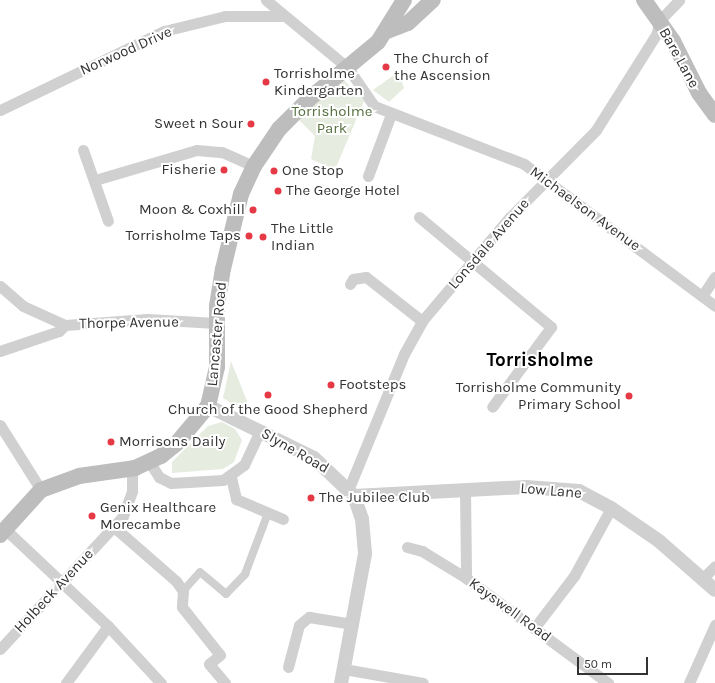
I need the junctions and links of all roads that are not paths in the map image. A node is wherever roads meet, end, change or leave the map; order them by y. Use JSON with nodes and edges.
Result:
{"nodes":[{"id":1,"x":266,"y":0,"type":"edge"},
{"id":2,"x":404,"y":0,"type":"edge"},
{"id":3,"x":432,"y":0,"type":"edge"},
{"id":4,"x":644,"y":0,"type":"edge"},
{"id":5,"x":679,"y":0,"type":"edge"},
{"id":6,"x":284,"y":16,"type":"junction"},
{"id":7,"x":659,"y":21,"type":"junction"},
{"id":8,"x":387,"y":31,"type":"junction"},
{"id":9,"x":348,"y":68,"type":"junction"},
{"id":10,"x":0,"y":110,"type":"edge"},
{"id":11,"x":391,"y":114,"type":"junction"},
{"id":12,"x":715,"y":115,"type":"edge"},
{"id":13,"x":83,"y":150,"type":"dead end"},
{"id":14,"x":254,"y":166,"type":"junction"},
{"id":15,"x":368,"y":176,"type":"dead end"},
{"id":16,"x":95,"y":180,"type":"junction"},
{"id":17,"x":548,"y":180,"type":"junction"},
{"id":18,"x":420,"y":217,"type":"dead end"},
{"id":19,"x":108,"y":221,"type":"dead end"},
{"id":20,"x":471,"y":263,"type":"junction"},
{"id":21,"x":715,"y":277,"type":"edge"},
{"id":22,"x":350,"y":284,"type":"dead end"},
{"id":23,"x":0,"y":286,"type":"edge"},
{"id":24,"x":702,"y":296,"type":"junction"},
{"id":25,"x":715,"y":306,"type":"edge"},
{"id":26,"x":422,"y":321,"type":"junction"},
{"id":27,"x":216,"y":323,"type":"junction"},
{"id":28,"x":65,"y":325,"type":"junction"},
{"id":29,"x":0,"y":351,"type":"edge"},
{"id":30,"x":208,"y":406,"type":"junction"},
{"id":31,"x":492,"y":407,"type":"dead end"},
{"id":32,"x":0,"y":425,"type":"edge"},
{"id":33,"x":260,"y":430,"type":"junction"},
{"id":34,"x":150,"y":463,"type":"junction"},
{"id":35,"x":132,"y":469,"type":"junction"},
{"id":36,"x":231,"y":477,"type":"junction"},
{"id":37,"x":41,"y":490,"type":"junction"},
{"id":38,"x":465,"y":490,"type":"junction"},
{"id":39,"x":352,"y":492,"type":"junction"},
{"id":40,"x":611,"y":508,"type":"junction"},
{"id":41,"x":268,"y":512,"type":"junction"},
{"id":42,"x":283,"y":519,"type":"dead end"},
{"id":43,"x":114,"y":527,"type":"junction"},
{"id":44,"x":3,"y":532,"type":"edge"},
{"id":45,"x":407,"y":547,"type":"dead end"},
{"id":46,"x":715,"y":566,"type":"edge"},
{"id":47,"x":466,"y":578,"type":"junction"},
{"id":48,"x":702,"y":579,"type":"junction"},
{"id":49,"x":62,"y":583,"type":"junction"},
{"id":50,"x":715,"y":590,"type":"edge"},
{"id":51,"x":183,"y":591,"type":"junction"},
{"id":52,"x":352,"y":624,"type":"junction"},
{"id":53,"x":715,"y":625,"type":"edge"},
{"id":54,"x":108,"y":626,"type":"junction"},
{"id":55,"x":535,"y":627,"type":"junction"},
{"id":56,"x":0,"y":649,"type":"edge"},
{"id":57,"x":288,"y":667,"type":"dead end"},
{"id":58,"x":343,"y":676,"type":"edge"},
{"id":59,"x":66,"y":683,"type":"edge"},
{"id":60,"x":161,"y":683,"type":"edge"},
{"id":61,"x":225,"y":683,"type":"edge"},
{"id":62,"x":423,"y":683,"type":"edge"},
{"id":63,"x":608,"y":683,"type":"edge"},
{"id":64,"x":689,"y":683,"type":"edge"}],
"edges":[{"from":1,"to":6,"type":"street","name":"Michaelson Avenue"},
{"from":2,"to":8,"type":"main road","name":"Lancaster Road"},
{"from":3,"to":8,"type":"main road"},
{"from":4,"to":7,"type":"main road","name":"Bare Lane"},
{"from":5,"to":7,"type":"street"},
{"from":6,"to":9,"type":"street","name":"Michaelson Avenue"},
{"from":6,"to":10,"type":"street","name":"Norwood Drive"},
{"from":7,"to":12,"type":"main road","name":"Bare Lane"},
{"from":7,"to":17,"type":"street","name":"Lonsdale Avenue"},
{"from":8,"to":9,"type":"main road","name":"Lancaster Road"},
{"from":9,"to":11,"type":"street","name":"Michaelson Avenue"},
{"from":9,"to":14,"type":"main road","name":"Lancaster Road"},
{"from":11,"to":15,"type":"street"},
{"from":11,"to":17,"type":"street","name":"Michaelson Avenue"},
{"from":13,"to":16,"type":"street"},
{"from":14,"to":16,"type":"street"},
{"from":14,"to":27,"type":"main road","name":"Lancaster Road"},
{"from":16,"to":19,"type":"street"},
{"from":17,"to":20,"type":"street","name":"Lonsdale Avenue"},
{"from":17,"to":24,"type":"street","name":"Michaelson Avenue"},
{"from":18,"to":20,"type":"street"},
{"from":20,"to":26,"type":"street","name":"Lonsdale Avenue"},
{"from":20,"to":31,"type":"street"},
{"from":21,"to":24,"type":"street"},
{"from":22,"to":26,"type":"street"},
{"from":23,"to":28,"type":"street"},
{"from":24,"to":25,"type":"street","name":"Michaelson Avenue"},
{"from":26,"to":39,"type":"street","name":"Lonsdale Avenue"},
{"from":27,"to":28,"type":"street","name":"Thorpe Avenue"},
{"from":27,"to":30,"type":"main road","name":"Lancaster Road"},
{"from":28,"to":29,"type":"street","name":"Thorpe Avenue"},
{"from":30,"to":33,"type":"street","name":"Slyne Road"},
{"from":30,"to":34,"type":"main road","name":"Lancaster Road"},
{"from":32,"to":37,"type":"street"},
{"from":33,"to":36,"type":"street"},
{"from":33,"to":39,"type":"street","name":"Slyne Road"},
{"from":34,"to":35,"type":"main road","name":"Lancaster Road"},
{"from":34,"to":36,"type":"street"},
{"from":35,"to":37,"type":"main road","name":"Lancaster Road"},
{"from":35,"to":43,"type":"street","name":"Holbeck Avenue"},
{"from":36,"to":41,"type":"street"},
{"from":37,"to":44,"type":"main road","name":"Lancaster Road"},
{"from":38,"to":39,"type":"street","name":"Low Lane"},
{"from":38,"to":40,"type":"street","name":"Low Lane"},
{"from":38,"to":47,"type":"street"},
{"from":39,"to":52,"type":"street"},
{"from":40,"to":48,"type":"street","name":"Low Lane"},
{"from":40,"to":55,"type":"street"},
{"from":41,"to":42,"type":"street"},
{"from":41,"to":51,"type":"street"},
{"from":43,"to":49,"type":"street","name":"Holbeck Avenue"},
{"from":43,"to":51,"type":"street"},
{"from":44,"to":49,"type":"street"},
{"from":45,"to":47,"type":"street","name":"Kayswell Road"},
{"from":46,"to":48,"type":"street"},
{"from":47,"to":55,"type":"street","name":"Kayswell Road"},
{"from":48,"to":50,"type":"street","name":"Low Lane"},
{"from":49,"to":54,"type":"street"},
{"from":49,"to":56,"type":"street","name":"Holbeck Avenue"},
{"from":51,"to":61,"type":"street"},
{"from":52,"to":57,"type":"street"},
{"from":52,"to":58,"type":"street"},
{"from":53,"to":64,"type":"street"},
{"from":54,"to":59,"type":"street"},
{"from":54,"to":60,"type":"street"},
{"from":55,"to":63,"type":"street","name":"Kayswell Road"},
{"from":58,"to":62,"type":"street"}]}
